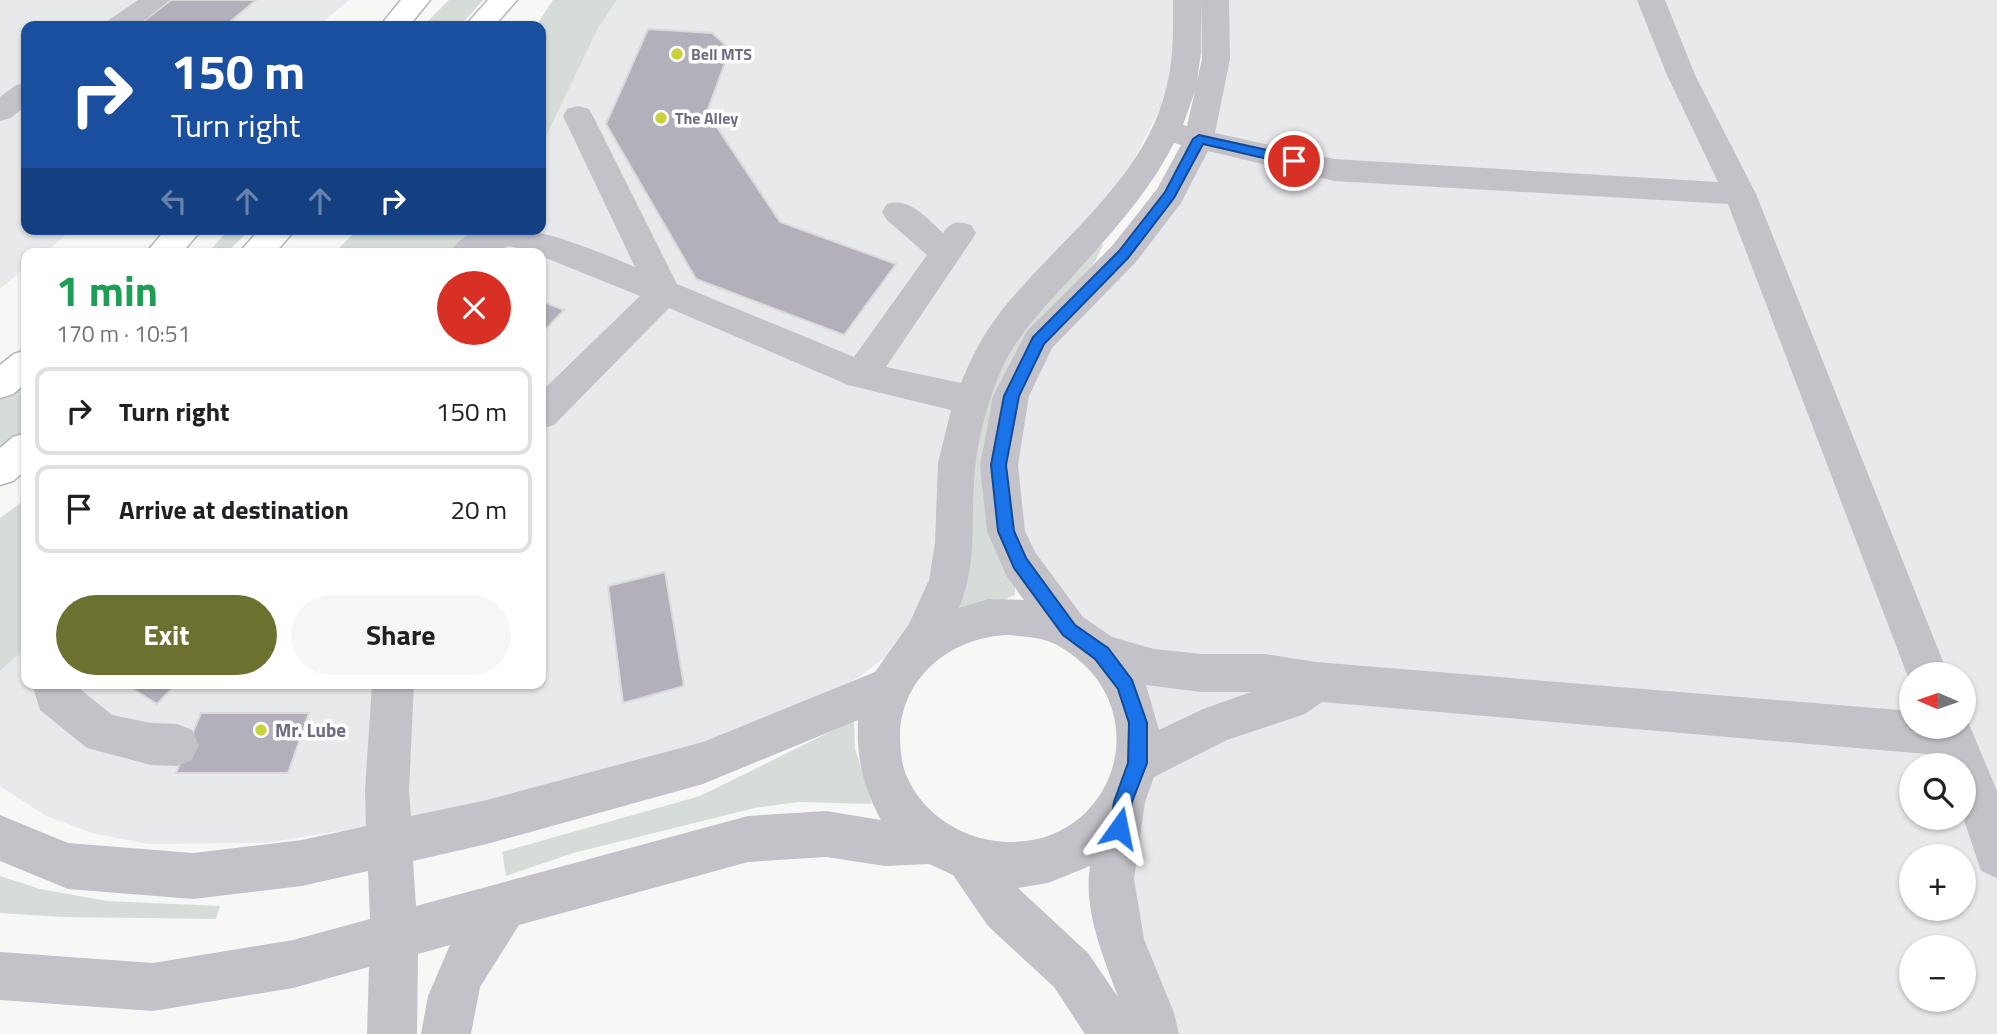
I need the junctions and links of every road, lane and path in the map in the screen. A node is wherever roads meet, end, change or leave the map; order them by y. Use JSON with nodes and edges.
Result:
{"nodes":[{"id":1,"x":156,"y":0,"type":"edge"},
{"id":2,"x":416,"y":0,"type":"edge"},
{"id":3,"x":503,"y":0,"type":"edge"},
{"id":4,"x":1187,"y":0,"type":"edge"},
{"id":5,"x":1215,"y":0,"type":"edge"},
{"id":6,"x":1651,"y":0,"type":"edge"},
{"id":7,"x":126,"y":21,"type":"edge"},
{"id":8,"x":398,"y":21,"type":"edge"},
{"id":9,"x":484,"y":21,"type":"edge"},
{"id":10,"x":578,"y":116,"type":"dead end"},
{"id":11,"x":1166,"y":131,"type":"junction"},
{"id":12,"x":1199,"y":139,"type":"junction"},
{"id":13,"x":1740,"y":194,"type":"junction"},
{"id":14,"x":898,"y":212,"type":"dead end"},
{"id":15,"x":180,"y":235,"type":"edge"},
{"id":16,"x":274,"y":235,"type":"edge"},
{"id":17,"x":506,"y":235,"type":"edge"},
{"id":18,"x":511,"y":235,"type":"edge"},
{"id":19,"x":167,"y":248,"type":"edge"},
{"id":20,"x":260,"y":248,"type":"edge"},
{"id":21,"x":475,"y":248,"type":"edge"},
{"id":22,"x":664,"y":292,"type":"junction"},
{"id":23,"x":21,"y":366,"type":"edge"},
{"id":24,"x":21,"y":367,"type":"edge"},
{"id":25,"x":860,"y":374,"type":"junction"},
{"id":26,"x":0,"y":378,"type":"edge"},
{"id":27,"x":0,"y":384,"type":"edge"},
{"id":28,"x":971,"y":400,"type":"junction"},
{"id":29,"x":546,"y":410,"type":"edge"},
{"id":30,"x":21,"y":452,"type":"edge"},
{"id":31,"x":0,"y":470,"type":"edge"},
{"id":32,"x":1085,"y":642,"type":"junction"},
{"id":33,"x":1922,"y":662,"type":"edge"},
{"id":34,"x":902,"y":669,"type":"junction"},
{"id":35,"x":1316,"y":682,"type":"junction"},
{"id":36,"x":54,"y":689,"type":"edge"},
{"id":37,"x":393,"y":689,"type":"edge"},
{"id":38,"x":1899,"y":727,"type":"edge"},
{"id":39,"x":1953,"y":739,"type":"edge"},
{"id":40,"x":177,"y":745,"type":"dead end"},
{"id":41,"x":1130,"y":783,"type":"junction"},
{"id":42,"x":0,"y":838,"type":"edge"},
{"id":43,"x":388,"y":844,"type":"junction"},
{"id":44,"x":949,"y":851,"type":"junction"},
{"id":45,"x":1997,"y":855,"type":"edge"},
{"id":46,"x":506,"y":904,"type":"junction"},
{"id":47,"x":394,"y":935,"type":"junction"},
{"id":48,"x":0,"y":976,"type":"edge"},
{"id":49,"x":392,"y":1034,"type":"edge"},
{"id":50,"x":446,"y":1034,"type":"edge"},
{"id":51,"x":1114,"y":1034,"type":"edge"},
{"id":52,"x":1154,"y":1034,"type":"edge"}],
"edges":[{"from":1,"to":7,"type":"street"},
{"from":2,"to":8,"type":"main road"},
{"from":3,"to":9,"type":"main road"},
{"from":4,"to":11,"type":"street"},
{"from":5,"to":12,"type":"street"},
{"from":6,"to":13,"type":"street"},
{"from":10,"to":22,"type":"street"},
{"from":11,"to":12,"type":"street"},
{"from":11,"to":28,"type":"street"},
{"from":12,"to":13,"type":"street"},
{"from":12,"to":32,"type":"street"},
{"from":13,"to":33,"type":"street"},
{"from":14,"to":25,"type":"street"},
{"from":15,"to":19,"type":"main road"},
{"from":16,"to":20,"type":"main road"},
{"from":17,"to":21,"type":"street"},
{"from":18,"to":22,"type":"street"},
{"from":22,"to":25,"type":"street"},
{"from":22,"to":29,"type":"street"},
{"from":23,"to":26,"type":"main road"},
{"from":24,"to":27,"type":"main road"},
{"from":25,"to":28,"type":"street"},
{"from":28,"to":34,"type":"street"},
{"from":30,"to":31,"type":"main road"},
{"from":32,"to":34,"type":"street"},
{"from":32,"to":35,"type":"street"},
{"from":32,"to":41,"type":"street"},
{"from":34,"to":43,"type":"street"},
{"from":34,"to":44,"type":"street"},
{"from":35,"to":38,"type":"street"},
{"from":35,"to":41,"type":"street"},
{"from":36,"to":40,"type":"street"},
{"from":37,"to":43,"type":"street"},
{"from":39,"to":45,"type":"street"},
{"from":41,"to":44,"type":"street"},
{"from":41,"to":52,"type":"street"},
{"from":42,"to":43,"type":"street"},
{"from":43,"to":47,"type":"street"},
{"from":44,"to":46,"type":"street"},
{"from":44,"to":51,"type":"street"},
{"from":46,"to":47,"type":"street"},
{"from":46,"to":50,"type":"street"},
{"from":47,"to":48,"type":"street"},
{"from":47,"to":49,"type":"street"}]}
